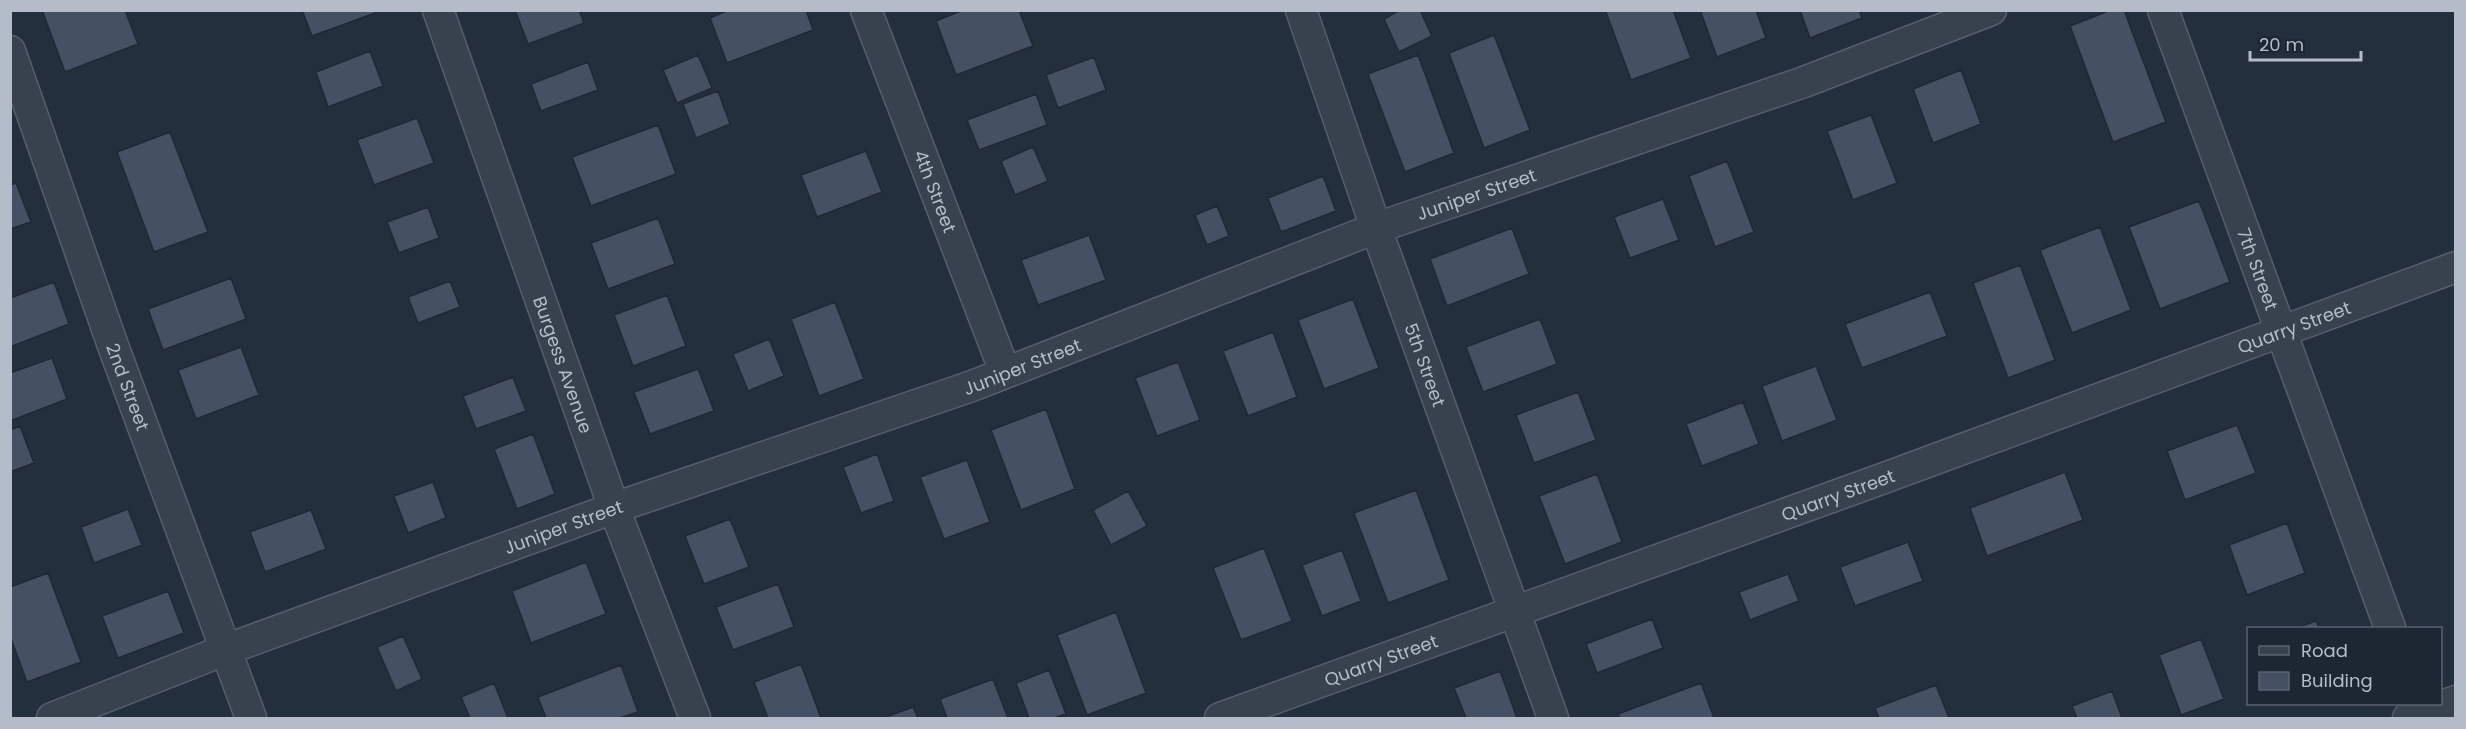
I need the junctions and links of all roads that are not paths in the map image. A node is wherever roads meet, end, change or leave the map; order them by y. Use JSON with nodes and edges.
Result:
{"nodes":[{"id":1,"x":438,"y":10,"type":"edge"},
{"id":2,"x":866,"y":10,"type":"edge"},
{"id":3,"x":1301,"y":10,"type":"edge"},
{"id":4,"x":1991,"y":10,"type":"edge"},
{"id":5,"x":2163,"y":10,"type":"edge"},
{"id":6,"x":10,"y":51,"type":"edge"},
{"id":7,"x":1376,"y":228,"type":"junction"},
{"id":8,"x":2456,"y":267,"type":"edge"},
{"id":9,"x":2282,"y":331,"type":"junction"},
{"id":10,"x":1005,"y":372,"type":"junction"},
{"id":11,"x":614,"y":508,"type":"junction"},
{"id":12,"x":1516,"y":612,"type":"junction"},
{"id":13,"x":2391,"y":627,"type":"edge"},
{"id":14,"x":225,"y":650,"type":"junction"},
{"id":15,"x":2456,"y":701,"type":"edge"},
{"id":16,"x":2419,"y":713,"type":"edge"},
{"id":17,"x":52,"y":718,"type":"edge"},
{"id":18,"x":251,"y":718,"type":"edge"},
{"id":19,"x":695,"y":718,"type":"edge"},
{"id":20,"x":1220,"y":718,"type":"edge"},
{"id":21,"x":1554,"y":718,"type":"edge"}],
"edges":[{"from":1,"to":11,"type":"street","name":"Burgess Avenue"},
{"from":2,"to":10,"type":"street","name":"4th Street"},
{"from":3,"to":7,"type":"street","name":"5th Street"},
{"from":4,"to":7,"type":"street","name":"Juniper Street"},
{"from":5,"to":9,"type":"street","name":"7th Street"},
{"from":6,"to":14,"type":"street","name":"2nd Street"},
{"from":7,"to":10,"type":"street","name":"Juniper Street"},
{"from":7,"to":12,"type":"street","name":"5th Street"},
{"from":8,"to":9,"type":"street","name":"Quarry Street"},
{"from":9,"to":12,"type":"street","name":"Quarry Street"},
{"from":9,"to":13,"type":"street","name":"7th Street"},
{"from":10,"to":11,"type":"street","name":"Juniper Street"},
{"from":11,"to":14,"type":"street","name":"Juniper Street"},
{"from":11,"to":19,"type":"street","name":"Burgess Avenue"},
{"from":12,"to":20,"type":"street","name":"Quarry Street"},
{"from":12,"to":21,"type":"street","name":"5th Street"},
{"from":14,"to":17,"type":"street","name":"Juniper Street"},
{"from":14,"to":18,"type":"street","name":"2nd Street"},
{"from":15,"to":16,"type":"street"}]}
